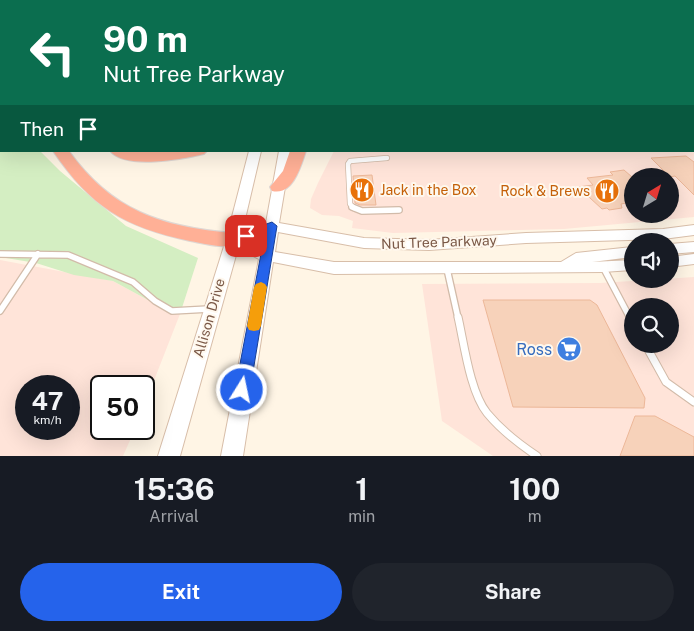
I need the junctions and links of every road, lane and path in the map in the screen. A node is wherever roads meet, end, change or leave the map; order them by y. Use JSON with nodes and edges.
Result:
{"nodes":[{"id":1,"x":198,"y":0,"type":"edge"},
{"id":2,"x":208,"y":0,"type":"edge"},
{"id":3,"x":61,"y":152,"type":"edge"},
{"id":4,"x":120,"y":152,"type":"edge"},
{"id":5,"x":192,"y":152,"type":"edge"},
{"id":6,"x":255,"y":152,"type":"edge"},
{"id":7,"x":285,"y":152,"type":"edge"},
{"id":8,"x":298,"y":152,"type":"edge"},
{"id":9,"x":387,"y":158,"type":"dead end"},
{"id":10,"x":278,"y":187,"type":"junction"},
{"id":11,"x":399,"y":210,"type":"dead end"},
{"id":12,"x":272,"y":226,"type":"junction"},
{"id":13,"x":694,"y":230,"type":"edge"},
{"id":14,"x":233,"y":240,"type":"junction"},
{"id":15,"x":694,"y":247,"type":"edge"},
{"id":16,"x":679,"y":248,"type":"edge"},
{"id":17,"x":624,"y":253,"type":"edge"},
{"id":18,"x":0,"y":254,"type":"edge"},
{"id":19,"x":38,"y":254,"type":"junction"},
{"id":20,"x":266,"y":256,"type":"junction"},
{"id":21,"x":694,"y":259,"type":"edge"},
{"id":22,"x":679,"y":261,"type":"edge"},
{"id":23,"x":624,"y":266,"type":"edge"},
{"id":24,"x":564,"y":267,"type":"junction"},
{"id":25,"x":603,"y":267,"type":"junction"},
{"id":26,"x":447,"y":268,"type":"junction"},
{"id":27,"x":624,"y":306,"type":"edge"},
{"id":28,"x":211,"y":308,"type":"junction"},
{"id":29,"x":0,"y":311,"type":"edge"},
{"id":30,"x":649,"y":353,"type":"edge"},
{"id":31,"x":694,"y":402,"type":"edge"},
{"id":32,"x":169,"y":456,"type":"edge"},
{"id":33,"x":232,"y":456,"type":"edge"},
{"id":34,"x":537,"y":456,"type":"edge"}],
"edges":[{"from":1,"to":2,"type":"lane"},
{"from":3,"to":14,"type":"highway"},
{"from":4,"to":5,"type":"highway"},
{"from":6,"to":14,"type":"main road","name":"Allison Drive"},
{"from":7,"to":10,"type":"main road"},
{"from":8,"to":10,"type":"highway"},
{"from":9,"to":11,"type":"lane"},
{"from":10,"to":12,"type":"main road"},
{"from":12,"to":13,"type":"main road","name":"Nut Tree Parkway"},
{"from":12,"to":14,"type":"main road"},
{"from":12,"to":20,"type":"main road"},
{"from":14,"to":20,"type":"main road","name":"Nut Tree Parkway"},
{"from":14,"to":28,"type":"main road","name":"Allison Drive"},
{"from":15,"to":16,"type":"main road"},
{"from":17,"to":24,"type":"main road"},
{"from":18,"to":19,"type":"lane"},
{"from":19,"to":28,"type":"lane"},
{"from":19,"to":29,"type":"lane"},
{"from":20,"to":26,"type":"main road","name":"Nut Tree Parkway"},
{"from":20,"to":33,"type":"main road"},
{"from":21,"to":22,"type":"main road"},
{"from":23,"to":25,"type":"main road","name":"Nut Tree Parkway"},
{"from":24,"to":25,"type":"main road","name":"Nut Tree Parkway"},
{"from":24,"to":26,"type":"main road","name":"Nut Tree Parkway"},
{"from":25,"to":27,"type":"lane"},
{"from":26,"to":34,"type":"lane"},
{"from":28,"to":32,"type":"main road","name":"Allison Drive"},
{"from":30,"to":31,"type":"lane"}]}
